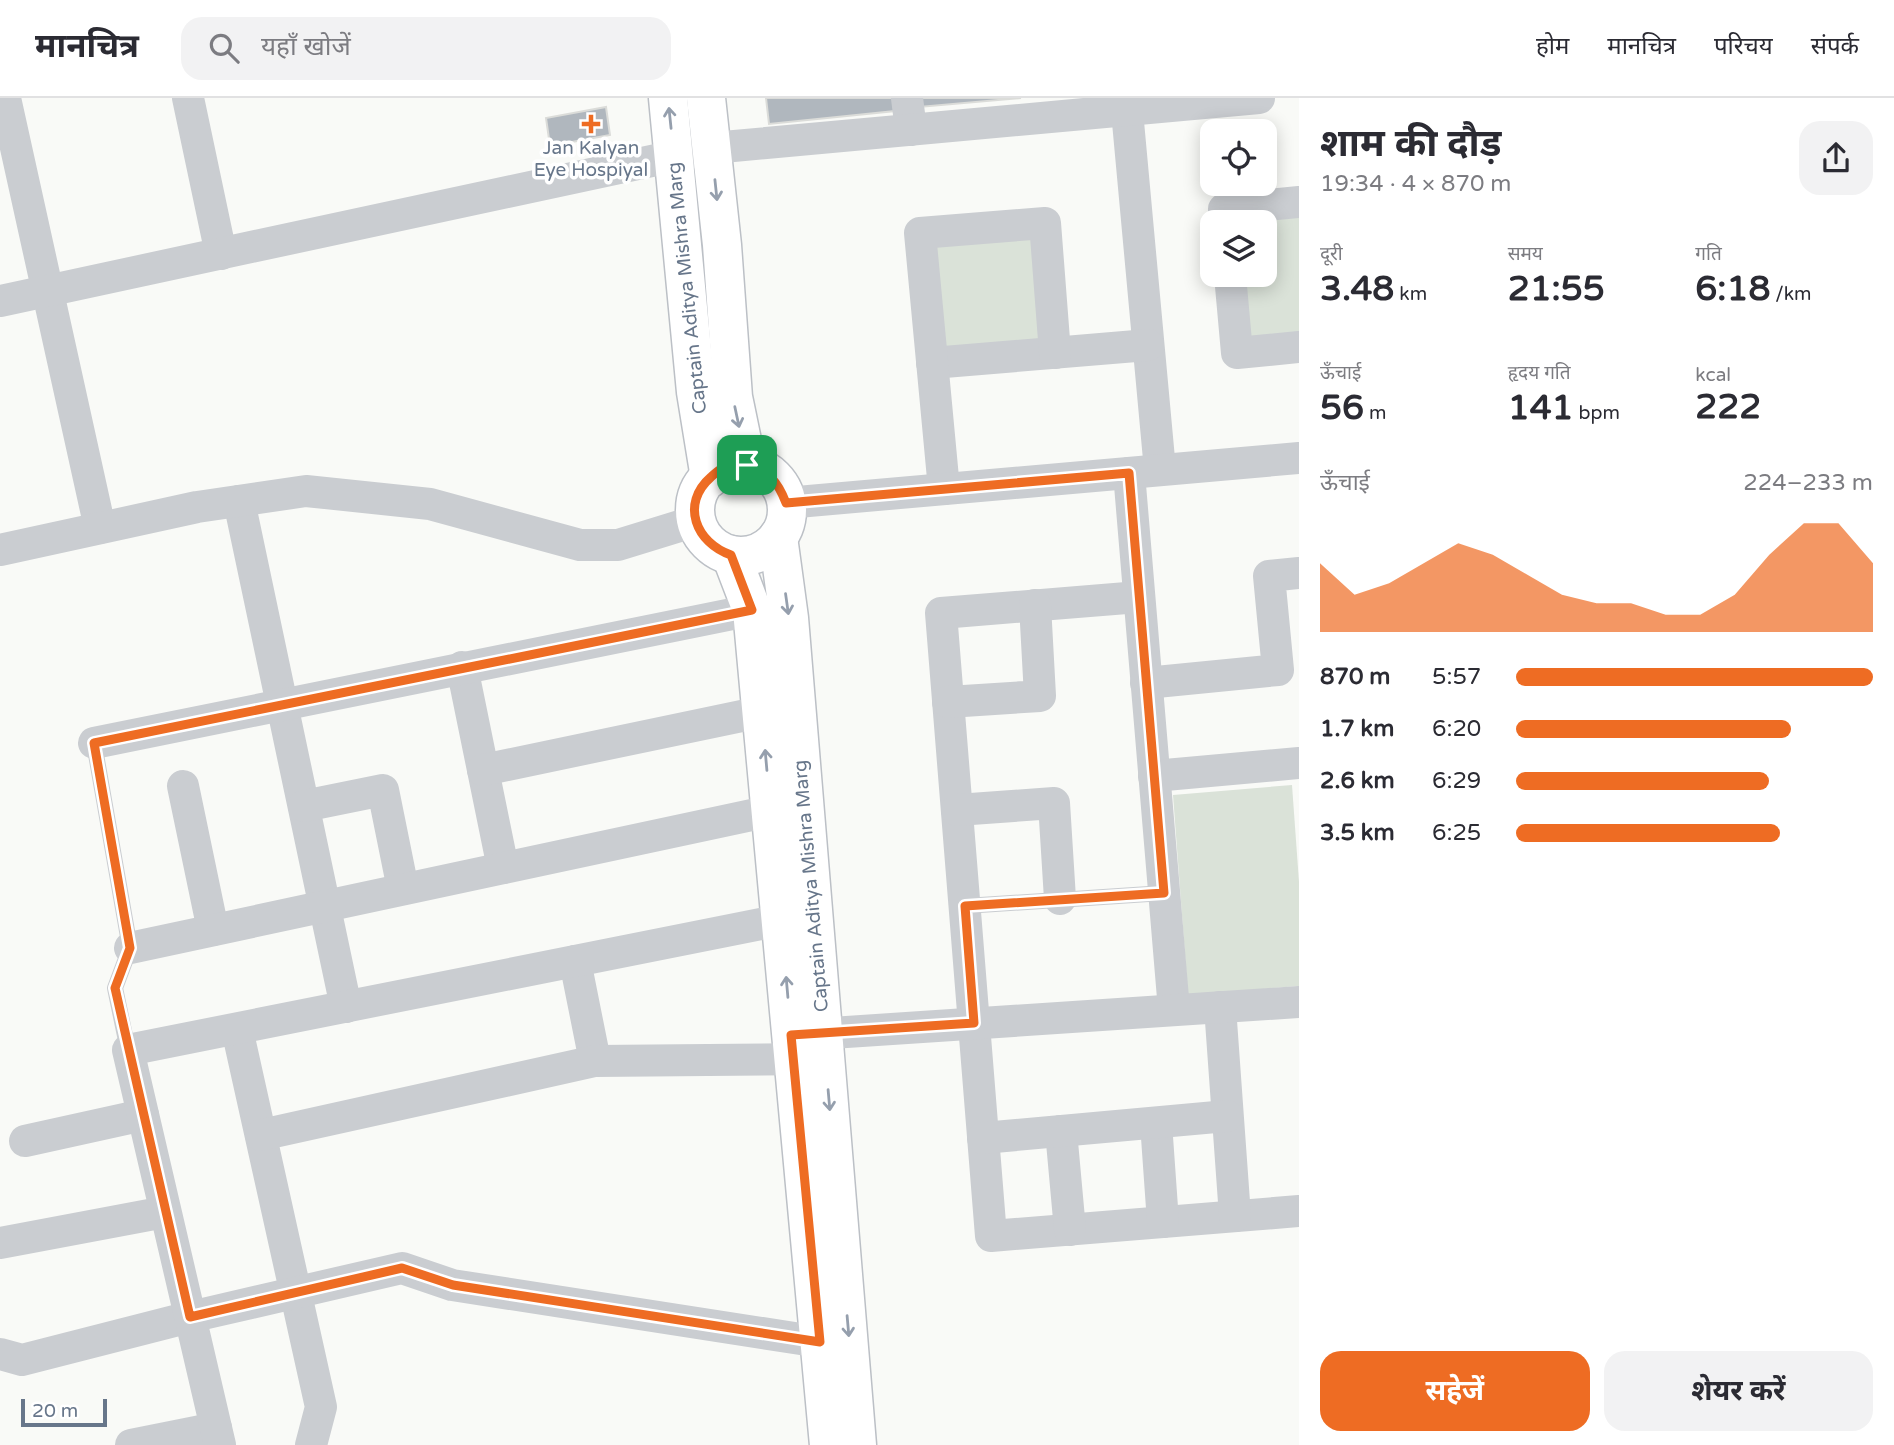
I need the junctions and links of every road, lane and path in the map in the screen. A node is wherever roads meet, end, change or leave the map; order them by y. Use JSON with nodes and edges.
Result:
{"nodes":[{"id":1,"x":5,"y":98,"type":"edge"},
{"id":2,"x":188,"y":98,"type":"edge"},
{"id":3,"x":668,"y":98,"type":"edge"},
{"id":4,"x":706,"y":98,"type":"edge"},
{"id":5,"x":907,"y":98,"type":"edge"},
{"id":6,"x":1243,"y":99,"type":"edge"},
{"id":7,"x":1127,"y":111,"type":"junction"},
{"id":8,"x":911,"y":130,"type":"junction"},
{"id":9,"x":712,"y":148,"type":"junction"},
{"id":10,"x":673,"y":156,"type":"junction"},
{"id":11,"x":1299,"y":202,"type":"edge"},
{"id":12,"x":1224,"y":210,"type":"edge"},
{"id":13,"x":221,"y":254,"type":"junction"},
{"id":14,"x":1231,"y":287,"type":"edge"},
{"id":15,"x":47,"y":291,"type":"junction"},
{"id":16,"x":0,"y":301,"type":"edge"},
{"id":17,"x":1148,"y":345,"type":"junction"},
{"id":18,"x":1299,"y":347,"type":"edge"},
{"id":19,"x":1055,"y":353,"type":"junction"},
{"id":20,"x":932,"y":363,"type":"junction"},
{"id":21,"x":1299,"y":458,"type":"edge"},
{"id":22,"x":747,"y":465,"type":"junction"},
{"id":23,"x":1160,"y":470,"type":"junction"},
{"id":24,"x":1129,"y":473,"type":"junction"},
{"id":25,"x":710,"y":478,"type":"junction"},
{"id":26,"x":944,"y":489,"type":"junction"},
{"id":27,"x":239,"y":501,"type":"junction"},
{"id":28,"x":782,"y":520,"type":"junction"},
{"id":29,"x":696,"y":521,"type":"junction"},
{"id":30,"x":100,"y":528,"type":"junction"},
{"id":31,"x":0,"y":550,"type":"edge"},
{"id":32,"x":731,"y":555,"type":"junction"},
{"id":33,"x":1299,"y":573,"type":"edge"},
{"id":34,"x":1139,"y":597,"type":"junction"},
{"id":35,"x":1035,"y":606,"type":"junction"},
{"id":36,"x":752,"y":610,"type":"junction"},
{"id":37,"x":462,"y":667,"type":"junction"},
{"id":38,"x":1146,"y":683,"type":"junction"},
{"id":39,"x":948,"y":702,"type":"junction"},
{"id":40,"x":282,"y":703,"type":"junction"},
{"id":41,"x":761,"y":712,"type":"junction"},
{"id":42,"x":94,"y":743,"type":"joint"},
{"id":43,"x":1299,"y":764,"type":"edge"},
{"id":44,"x":483,"y":770,"type":"junction"},
{"id":45,"x":1154,"y":776,"type":"junction"},
{"id":46,"x":183,"y":786,"type":"dead end"},
{"id":47,"x":304,"y":806,"type":"junction"},
{"id":48,"x":957,"y":810,"type":"junction"},
{"id":49,"x":770,"y":811,"type":"junction"},
{"id":50,"x":503,"y":868,"type":"junction"},
{"id":51,"x":403,"y":889,"type":"junction"},
{"id":52,"x":1164,"y":893,"type":"junction"},
{"id":53,"x":1060,"y":899,"type":"junction"},
{"id":54,"x":325,"y":905,"type":"junction"},
{"id":55,"x":965,"y":906,"type":"junction"},
{"id":56,"x":781,"y":920,"type":"junction"},
{"id":57,"x":213,"y":930,"type":"junction"},
{"id":58,"x":130,"y":948,"type":"junction"},
{"id":59,"x":575,"y":961,"type":"junction"},
{"id":60,"x":1299,"y":1002,"type":"edge"},
{"id":61,"x":346,"y":1006,"type":"junction"},
{"id":62,"x":1220,"y":1007,"type":"junction"},
{"id":63,"x":1174,"y":1010,"type":"junction"},
{"id":64,"x":974,"y":1023,"type":"junction"},
{"id":65,"x":237,"y":1029,"type":"junction"},
{"id":66,"x":808,"y":1047,"type":"junction"},
{"id":67,"x":128,"y":1050,"type":"junction"},
{"id":68,"x":595,"y":1061,"type":"junction"},
{"id":69,"x":142,"y":1115,"type":"junction"},
{"id":70,"x":1227,"y":1116,"type":"junction"},
{"id":71,"x":1156,"y":1123,"type":"junction"},
{"id":72,"x":1061,"y":1131,"type":"junction"},
{"id":73,"x":261,"y":1135,"type":"junction"},
{"id":74,"x":983,"y":1138,"type":"junction"},
{"id":75,"x":25,"y":1140,"type":"dead end"},
{"id":76,"x":1299,"y":1211,"type":"edge"},
{"id":77,"x":165,"y":1212,"type":"junction"},
{"id":78,"x":1235,"y":1216,"type":"junction"},
{"id":79,"x":1163,"y":1222,"type":"junction"},
{"id":80,"x":1070,"y":1230,"type":"junction"},
{"id":81,"x":0,"y":1243,"type":"edge"},
{"id":82,"x":296,"y":1292,"type":"junction"},
{"id":83,"x":190,"y":1317,"type":"junction"},
{"id":84,"x":820,"y":1342,"type":"junction"},
{"id":85,"x":0,"y":1354,"type":"edge"},
{"id":86,"x":218,"y":1436,"type":"edge"},
{"id":87,"x":131,"y":1445,"type":"edge"},
{"id":88,"x":311,"y":1445,"type":"edge"},
{"id":89,"x":829,"y":1445,"type":"edge"},
{"id":90,"x":858,"y":1445,"type":"edge"}],
"edges":[{"from":1,"to":15,"type":"street"},
{"from":2,"to":13,"type":"street"},
{"from":10,"to":3,"type":"street","name":"Captain Aditya Mishra Marg","one_way":true},
{"from":4,"to":9,"type":"street","name":"Captain Aditya Mishra Marg"},
{"from":5,"to":8,"type":"street"},
{"from":6,"to":7,"type":"street"},
{"from":7,"to":8,"type":"street"},
{"from":7,"to":17,"type":"street"},
{"from":8,"to":9,"type":"street"},
{"from":9,"to":10,"type":"street"},
{"from":9,"to":22,"type":"street","name":"Captain Aditya Mishra Marg","one_way":true},
{"from":10,"to":13,"type":"street"},
{"from":10,"to":25,"type":"street","name":"Captain Aditya Mishra Marg"},
{"from":11,"to":12,"type":"street"},
{"from":13,"to":15,"type":"street"},
{"from":14,"to":18,"type":"street"},
{"from":15,"to":16,"type":"street"},
{"from":15,"to":30,"type":"street"},
{"from":17,"to":19,"type":"street"},
{"from":17,"to":23,"type":"street"},
{"from":19,"to":20,"type":"street"},
{"from":19,"to":20,"type":"street"},
{"from":20,"to":26,"type":"street"},
{"from":21,"to":23,"type":"street"},
{"from":22,"to":25,"type":"street"},
{"from":22,"to":28,"type":"street"},
{"from":23,"to":24,"type":"street"},
{"from":24,"to":26,"type":"street"},
{"from":24,"to":34,"type":"street"},
{"from":25,"to":29,"type":"street"},
{"from":26,"to":28,"type":"street"},
{"from":27,"to":29,"type":"street"},
{"from":27,"to":30,"type":"street"},
{"from":27,"to":40,"type":"street"},
{"from":28,"to":32,"type":"street"},
{"from":28,"to":66,"type":"street","name":"Captain Aditya Mishra Marg","one_way":true},
{"from":29,"to":32,"type":"street"},
{"from":30,"to":31,"type":"street"},
{"from":32,"to":36,"type":"street","name":"Captain Aditya Mishra Marg"},
{"from":33,"to":38,"type":"street"},
{"from":34,"to":35,"type":"street"},
{"from":34,"to":38,"type":"street"},
{"from":35,"to":39,"type":"street"},
{"from":35,"to":39,"type":"street"},
{"from":36,"to":37,"type":"street"},
{"from":36,"to":41,"type":"street","name":"Captain Aditya Mishra Marg"},
{"from":37,"to":40,"type":"street"},
{"from":37,"to":44,"type":"street"},
{"from":38,"to":45,"type":"street"},
{"from":39,"to":48,"type":"street"},
{"from":40,"to":42,"type":"street"},
{"from":40,"to":47,"type":"street"},
{"from":41,"to":44,"type":"street"},
{"from":49,"to":41,"type":"street","name":"Captain Aditya Mishra Marg","one_way":true},
{"from":42,"to":58,"type":"lane"},
{"from":43,"to":45,"type":"street"},
{"from":44,"to":50,"type":"street"},
{"from":45,"to":52,"type":"street"},
{"from":46,"to":57,"type":"street"},
{"from":47,"to":51,"type":"street"},
{"from":47,"to":54,"type":"street"},
{"from":48,"to":53,"type":"street"},
{"from":48,"to":55,"type":"street"},
{"from":49,"to":50,"type":"street"},
{"from":49,"to":56,"type":"street","name":"Captain Aditya Mishra Marg"},
{"from":50,"to":51,"type":"street"},
{"from":51,"to":54,"type":"street"},
{"from":52,"to":53,"type":"lane"},
{"from":52,"to":63,"type":"street"},
{"from":53,"to":55,"type":"lane"},
{"from":54,"to":57,"type":"street"},
{"from":54,"to":61,"type":"street"},
{"from":55,"to":64,"type":"street"},
{"from":56,"to":59,"type":"street"},
{"from":66,"to":56,"type":"street","name":"Captain Aditya Mishra Marg","one_way":true},
{"from":57,"to":58,"type":"street"},
{"from":58,"to":67,"type":"lane"},
{"from":59,"to":61,"type":"street"},
{"from":59,"to":68,"type":"street"},
{"from":60,"to":62,"type":"street"},
{"from":61,"to":65,"type":"street"},
{"from":62,"to":63,"type":"street"},
{"from":62,"to":70,"type":"street"},
{"from":63,"to":64,"type":"street"},
{"from":64,"to":66,"type":"street"},
{"from":64,"to":74,"type":"street"},
{"from":65,"to":67,"type":"street"},
{"from":65,"to":73,"type":"street"},
{"from":66,"to":68,"type":"street"},
{"from":66,"to":84,"type":"street","name":"Captain Aditya Mishra Marg"},
{"from":66,"to":90,"type":"street","name":"Captain Aditya Mishra Marg","one_way":true},
{"from":67,"to":69,"type":"street"},
{"from":68,"to":73,"type":"street"},
{"from":69,"to":75,"type":"street"},
{"from":69,"to":77,"type":"street"},
{"from":70,"to":71,"type":"street"},
{"from":70,"to":78,"type":"street"},
{"from":71,"to":72,"type":"street"},
{"from":71,"to":79,"type":"street"},
{"from":72,"to":74,"type":"street"},
{"from":72,"to":80,"type":"street"},
{"from":73,"to":82,"type":"street"},
{"from":74,"to":80,"type":"street"},
{"from":76,"to":78,"type":"street"},
{"from":77,"to":81,"type":"street"},
{"from":77,"to":83,"type":"street"},
{"from":78,"to":79,"type":"street"},
{"from":79,"to":80,"type":"street"},
{"from":82,"to":83,"type":"street"},
{"from":82,"to":84,"type":"street"},
{"from":82,"to":88,"type":"street"},
{"from":83,"to":85,"type":"street"},
{"from":83,"to":86,"type":"street"},
{"from":84,"to":89,"type":"street","name":"Captain Aditya Mishra Marg"},
{"from":86,"to":87,"type":"street"}]}
